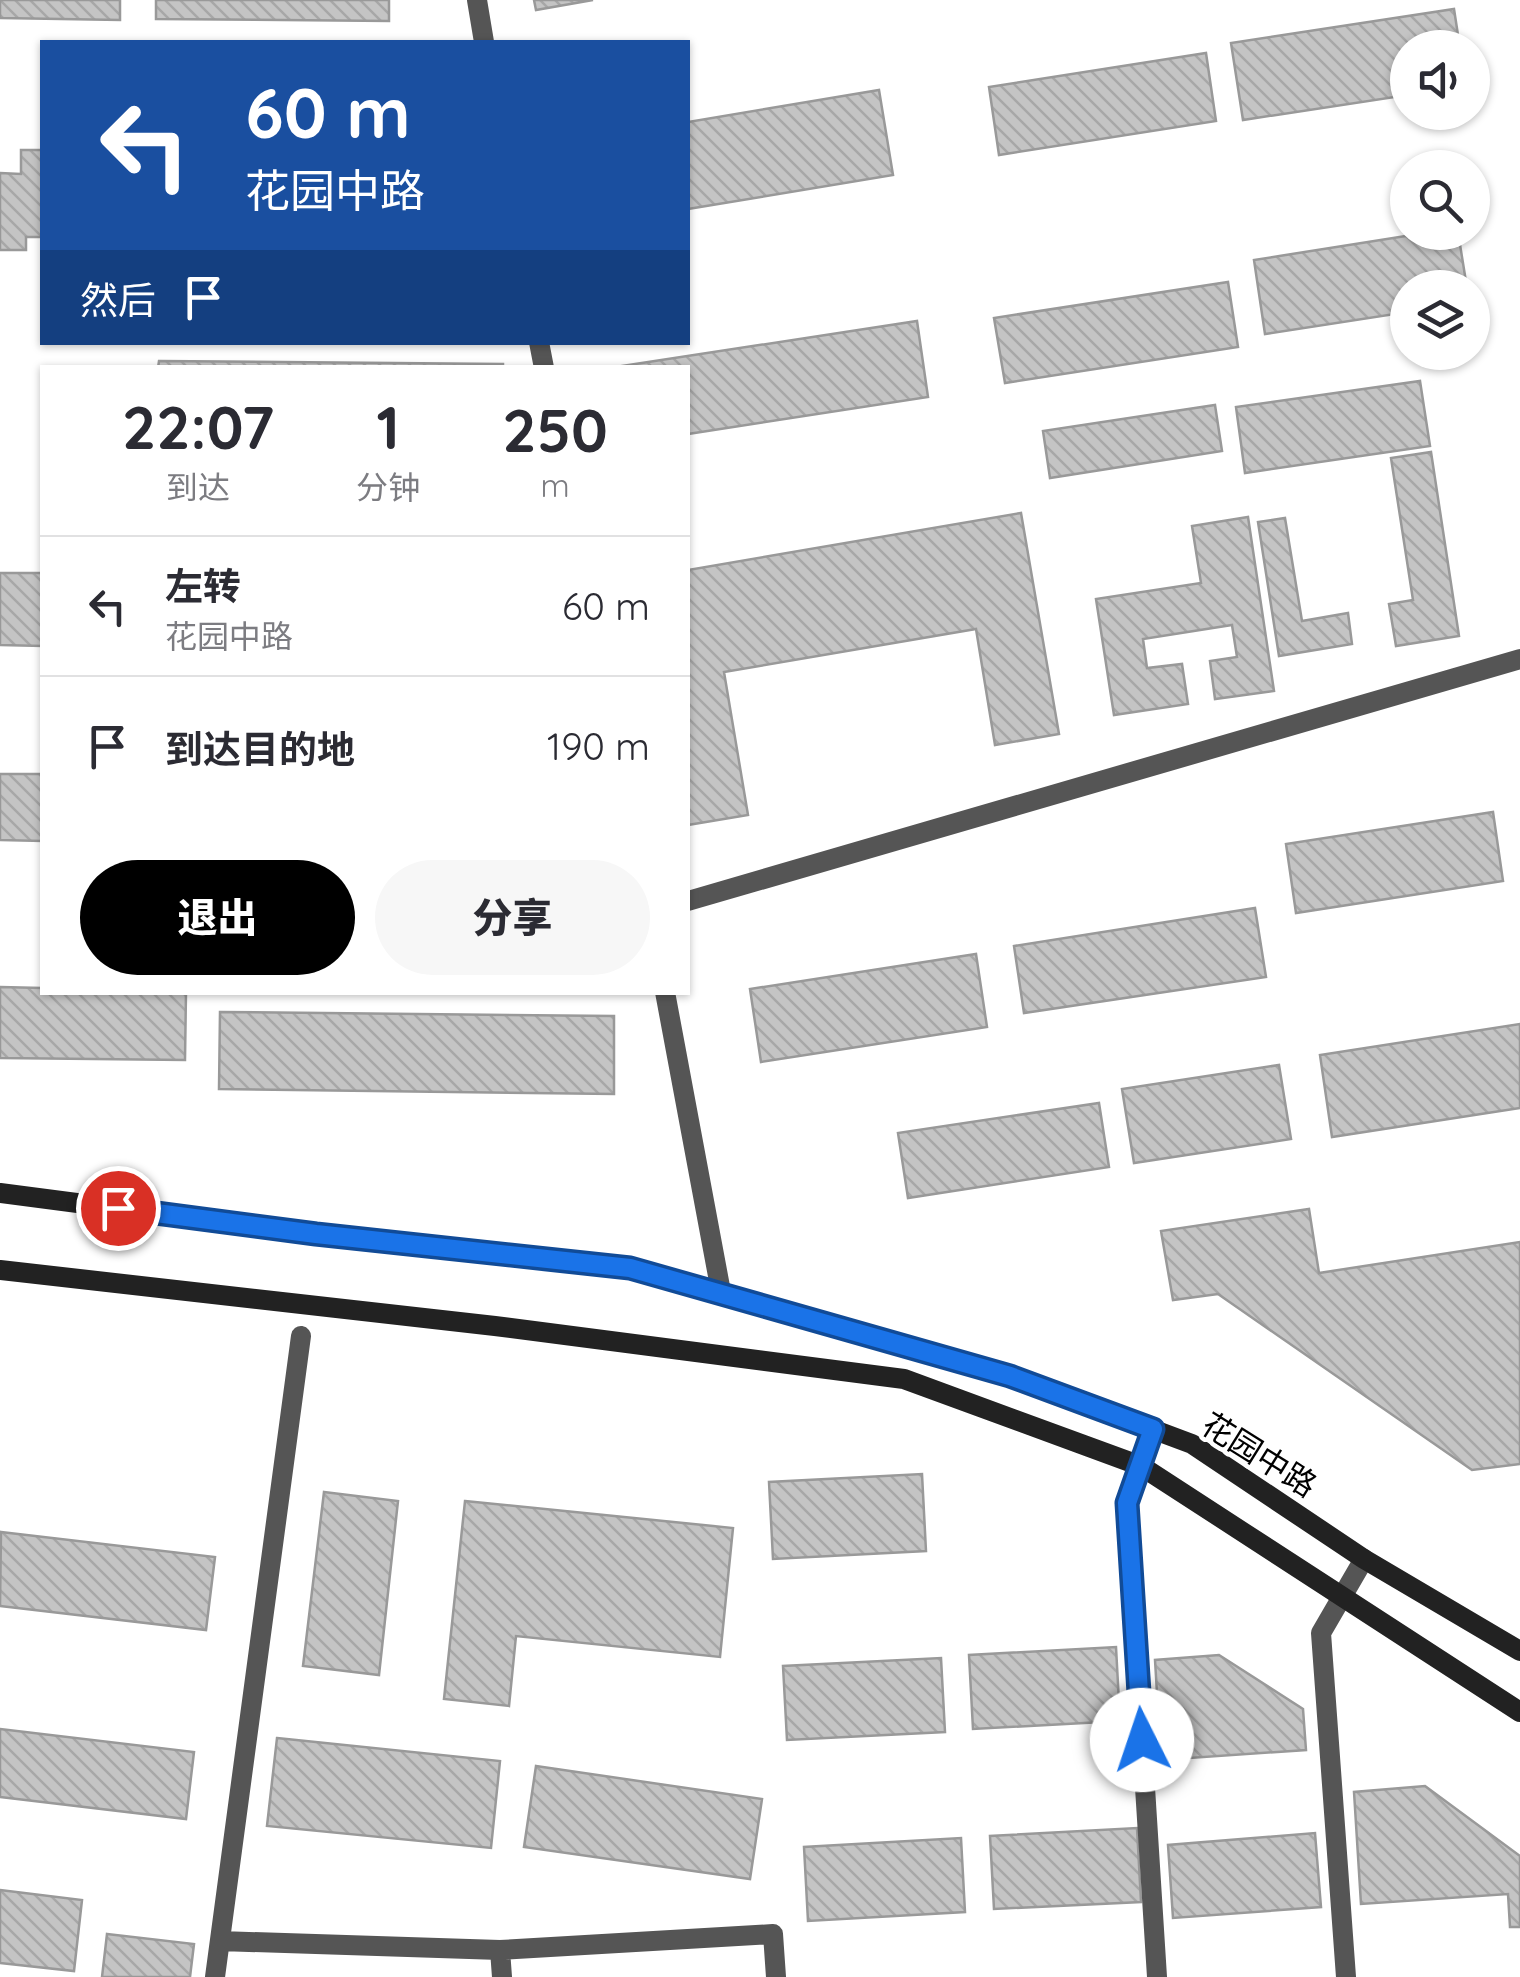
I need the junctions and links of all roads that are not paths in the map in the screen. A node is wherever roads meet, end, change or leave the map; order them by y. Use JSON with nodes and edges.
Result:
{"nodes":[{"id":1,"x":477,"y":0,"type":"edge"},
{"id":2,"x":484,"y":40,"type":"edge"},
{"id":3,"x":1520,"y":659,"type":"edge"},
{"id":4,"x":690,"y":900,"type":"edge"},
{"id":5,"x":667,"y":995,"type":"edge"},
{"id":6,"x":0,"y":1193,"type":"edge"},
{"id":7,"x":0,"y":1270,"type":"edge"},
{"id":8,"x":720,"y":1292,"type":"junction"},
{"id":9,"x":300,"y":1336,"type":"dead end"},
{"id":10,"x":1153,"y":1429,"type":"junction"},
{"id":11,"x":1140,"y":1466,"type":"junction"},
{"id":12,"x":1364,"y":1559,"type":"junction"},
{"id":13,"x":1343,"y":1595,"type":"junction"},
{"id":14,"x":1520,"y":1651,"type":"edge"},
{"id":15,"x":1520,"y":1712,"type":"edge"},
{"id":16,"x":220,"y":1941,"type":"junction"},
{"id":17,"x":500,"y":1950,"type":"junction"},
{"id":18,"x":215,"y":1977,"type":"edge"},
{"id":19,"x":502,"y":1977,"type":"edge"},
{"id":20,"x":776,"y":1977,"type":"edge"},
{"id":21,"x":1157,"y":1977,"type":"edge"},
{"id":22,"x":1346,"y":1977,"type":"edge"}],
"edges":[{"from":1,"to":2,"type":"street"},
{"from":3,"to":4,"type":"street"},
{"from":5,"to":8,"type":"street"},
{"from":6,"to":8,"type":"main road","name":"花园中路"},
{"from":7,"to":11,"type":"main road"},
{"from":8,"to":10,"type":"main road","name":"花园中路"},
{"from":9,"to":16,"type":"street"},
{"from":10,"to":11,"type":"street"},
{"from":10,"to":12,"type":"main road","name":"花园中路"},
{"from":11,"to":13,"type":"main road"},
{"from":11,"to":21,"type":"street"},
{"from":12,"to":13,"type":"street"},
{"from":12,"to":14,"type":"main road","name":"花园中路"},
{"from":13,"to":15,"type":"main road"},
{"from":13,"to":22,"type":"street"},
{"from":16,"to":17,"type":"street"},
{"from":16,"to":18,"type":"street"},
{"from":17,"to":19,"type":"street"},
{"from":17,"to":20,"type":"street"}]}
